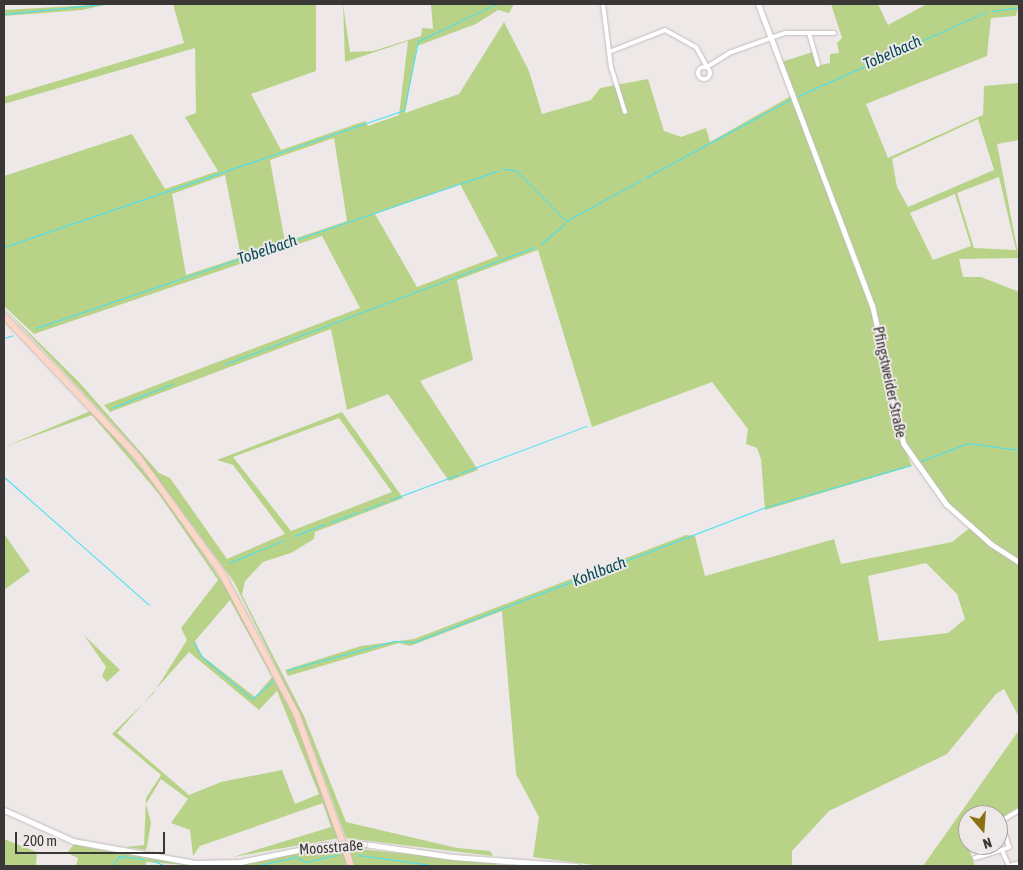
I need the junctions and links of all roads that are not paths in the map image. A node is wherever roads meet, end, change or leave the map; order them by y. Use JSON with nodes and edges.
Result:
{"nodes":[{"id":1,"x":603,"y":4,"type":"edge"},
{"id":2,"x":758,"y":4,"type":"edge"},
{"id":3,"x":809,"y":33,"type":"junction"},
{"id":4,"x":834,"y":33,"type":"dead end"},
{"id":5,"x":771,"y":38,"type":"junction"},
{"id":6,"x":609,"y":52,"type":"junction"},
{"id":7,"x":818,"y":65,"type":"dead end"},
{"id":8,"x":625,"y":112,"type":"dead end"},
{"id":9,"x":4,"y":316,"type":"edge"},
{"id":10,"x":1019,"y":562,"type":"edge"},
{"id":11,"x":4,"y":810,"type":"edge"},
{"id":12,"x":1019,"y":810,"type":"edge"},
{"id":13,"x":1008,"y":817,"type":"edge"},
{"id":14,"x":985,"y":855,"type":"edge"},
{"id":15,"x":975,"y":858,"type":"dead end"},
{"id":16,"x":1019,"y":863,"type":"edge"},
{"id":17,"x":351,"y":866,"type":"edge"},
{"id":18,"x":577,"y":866,"type":"edge"},
{"id":19,"x":1010,"y":866,"type":"edge"}],
"edges":[{"from":1,"to":6,"type":"street"},
{"from":2,"to":5,"type":"street","name":"Pfingstweider Straße"},
{"from":3,"to":4,"type":"street"},
{"from":3,"to":5,"type":"street"},
{"from":3,"to":7,"type":"street"},
{"from":5,"to":6,"type":"street"},
{"from":5,"to":10,"type":"street","name":"Pfingstweider Straße"},
{"from":6,"to":8,"type":"street"},
{"from":9,"to":17,"type":"main road"},
{"from":11,"to":18,"type":"street","name":"Moosstraße","bridge":true},
{"from":12,"to":13,"type":"street"},
{"from":14,"to":15,"type":"street"},
{"from":16,"to":19,"type":"street"}]}
